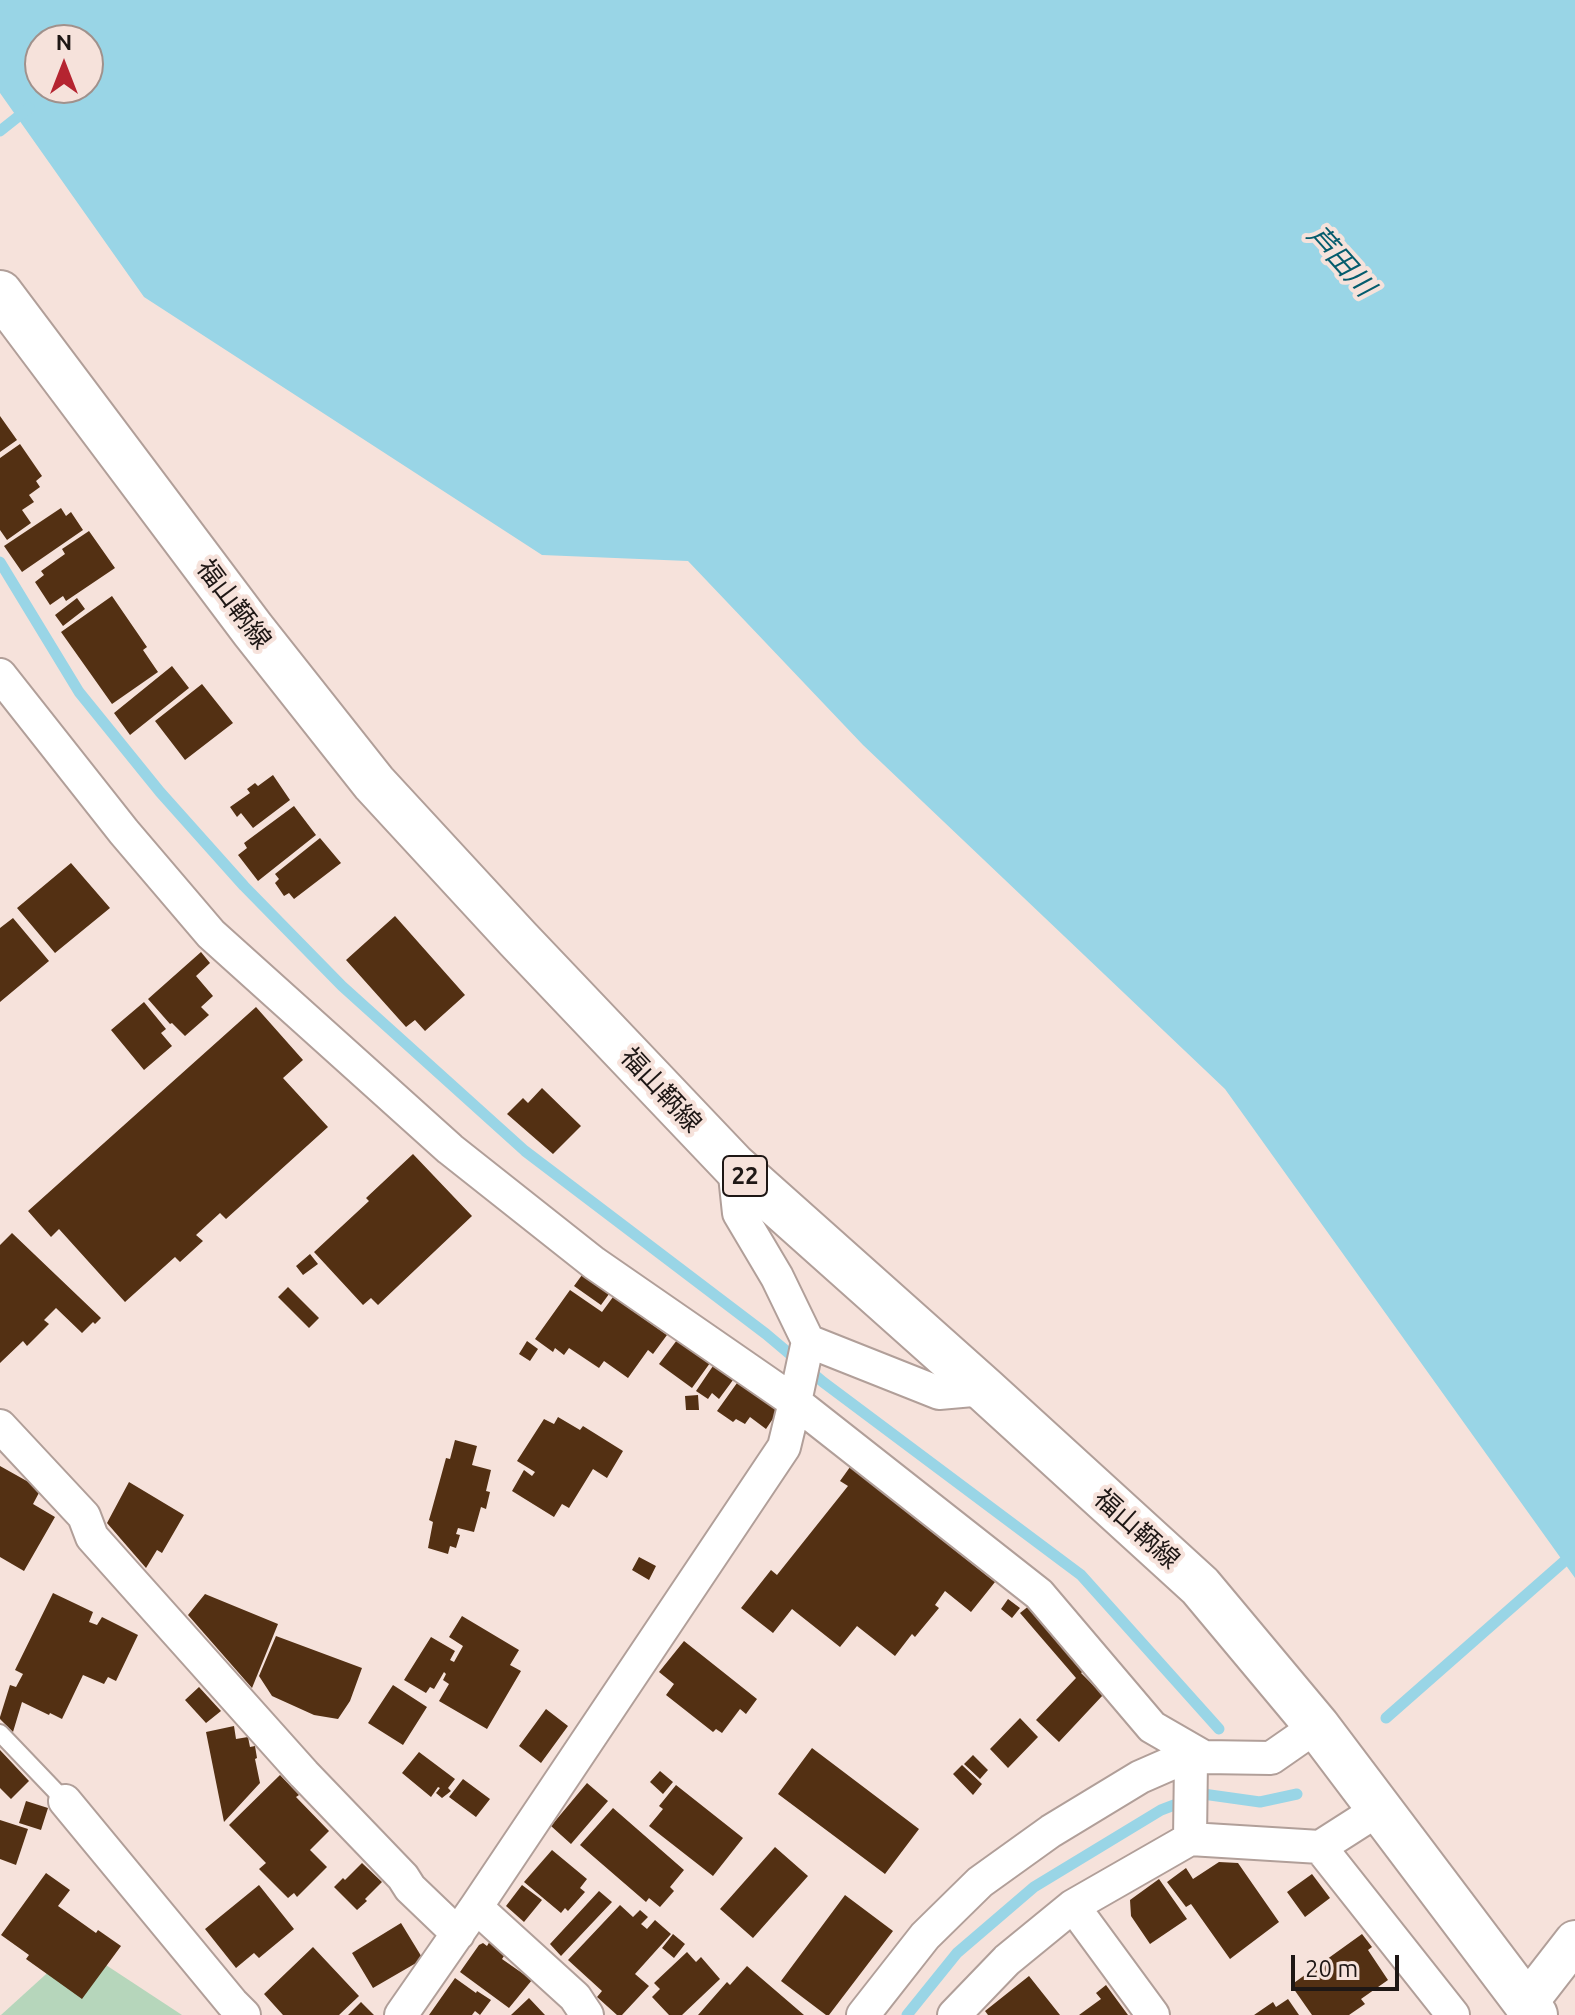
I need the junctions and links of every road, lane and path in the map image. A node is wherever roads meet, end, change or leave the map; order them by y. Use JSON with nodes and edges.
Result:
{"nodes":[{"id":1,"x":0,"y":293,"type":"edge"},
{"id":2,"x":0,"y":675,"type":"edge"},
{"id":3,"x":734,"y":1166,"type":"junction"},
{"id":4,"x":806,"y":1348,"type":"junction"},
{"id":5,"x":984,"y":1389,"type":"junction"},
{"id":6,"x":796,"y":1397,"type":"junction"},
{"id":7,"x":0,"y":1426,"type":"edge"},
{"id":8,"x":1317,"y":1726,"type":"junction"},
{"id":9,"x":0,"y":1733,"type":"edge"},
{"id":10,"x":1195,"y":1763,"type":"junction"},
{"id":11,"x":65,"y":1801,"type":"joint"},
{"id":12,"x":1381,"y":1808,"type":"junction"},
{"id":13,"x":1190,"y":1832,"type":"junction"},
{"id":14,"x":1320,"y":1847,"type":"junction"},
{"id":15,"x":1073,"y":1906,"type":"junction"},
{"id":16,"x":476,"y":1907,"type":"junction"},
{"id":17,"x":458,"y":1934,"type":"junction"},
{"id":18,"x":1574,"y":1942,"type":"edge"},
{"id":19,"x":1575,"y":1986,"type":"edge"},
{"id":20,"x":1530,"y":2010,"type":"edge"},
{"id":21,"x":244,"y":2015,"type":"edge"},
{"id":22,"x":401,"y":2015,"type":"edge"},
{"id":23,"x":587,"y":2015,"type":"edge"},
{"id":24,"x":863,"y":2015,"type":"edge"},
{"id":25,"x":954,"y":2015,"type":"edge"},
{"id":26,"x":1153,"y":2015,"type":"edge"},
{"id":27,"x":1453,"y":2015,"type":"edge"}],
"edges":[{"from":1,"to":3,"type":"main road","name":"福山鞆線","number":"22"},
{"from":2,"to":6,"type":"street"},
{"from":3,"to":4,"type":"street"},
{"from":3,"to":5,"type":"main road","name":"福山鞆線","number":"22"},
{"from":4,"to":5,"type":"street"},
{"from":4,"to":6,"type":"street"},
{"from":5,"to":8,"type":"main road","name":"福山鞆線","number":"22"},
{"from":6,"to":10,"type":"street"},
{"from":6,"to":16,"type":"street"},
{"from":7,"to":17,"type":"street"},
{"from":8,"to":10,"type":"street"},
{"from":8,"to":12,"type":"main road","name":"福山鞆線","number":"22"},
{"from":9,"to":11,"type":"lane"},
{"from":10,"to":13,"type":"street"},
{"from":10,"to":24,"type":"street"},
{"from":11,"to":21,"type":"street"},
{"from":12,"to":14,"type":"street"},
{"from":12,"to":20,"type":"main road","name":"福山鞆線","number":"22"},
{"from":13,"to":14,"type":"street"},
{"from":13,"to":15,"type":"street"},
{"from":14,"to":27,"type":"street"},
{"from":15,"to":25,"type":"street"},
{"from":15,"to":26,"type":"street"},
{"from":16,"to":17,"type":"street"},
{"from":16,"to":23,"type":"street"},
{"from":17,"to":22,"type":"street"},
{"from":18,"to":20,"type":"street"},
{"from":19,"to":20,"type":"street"}]}
